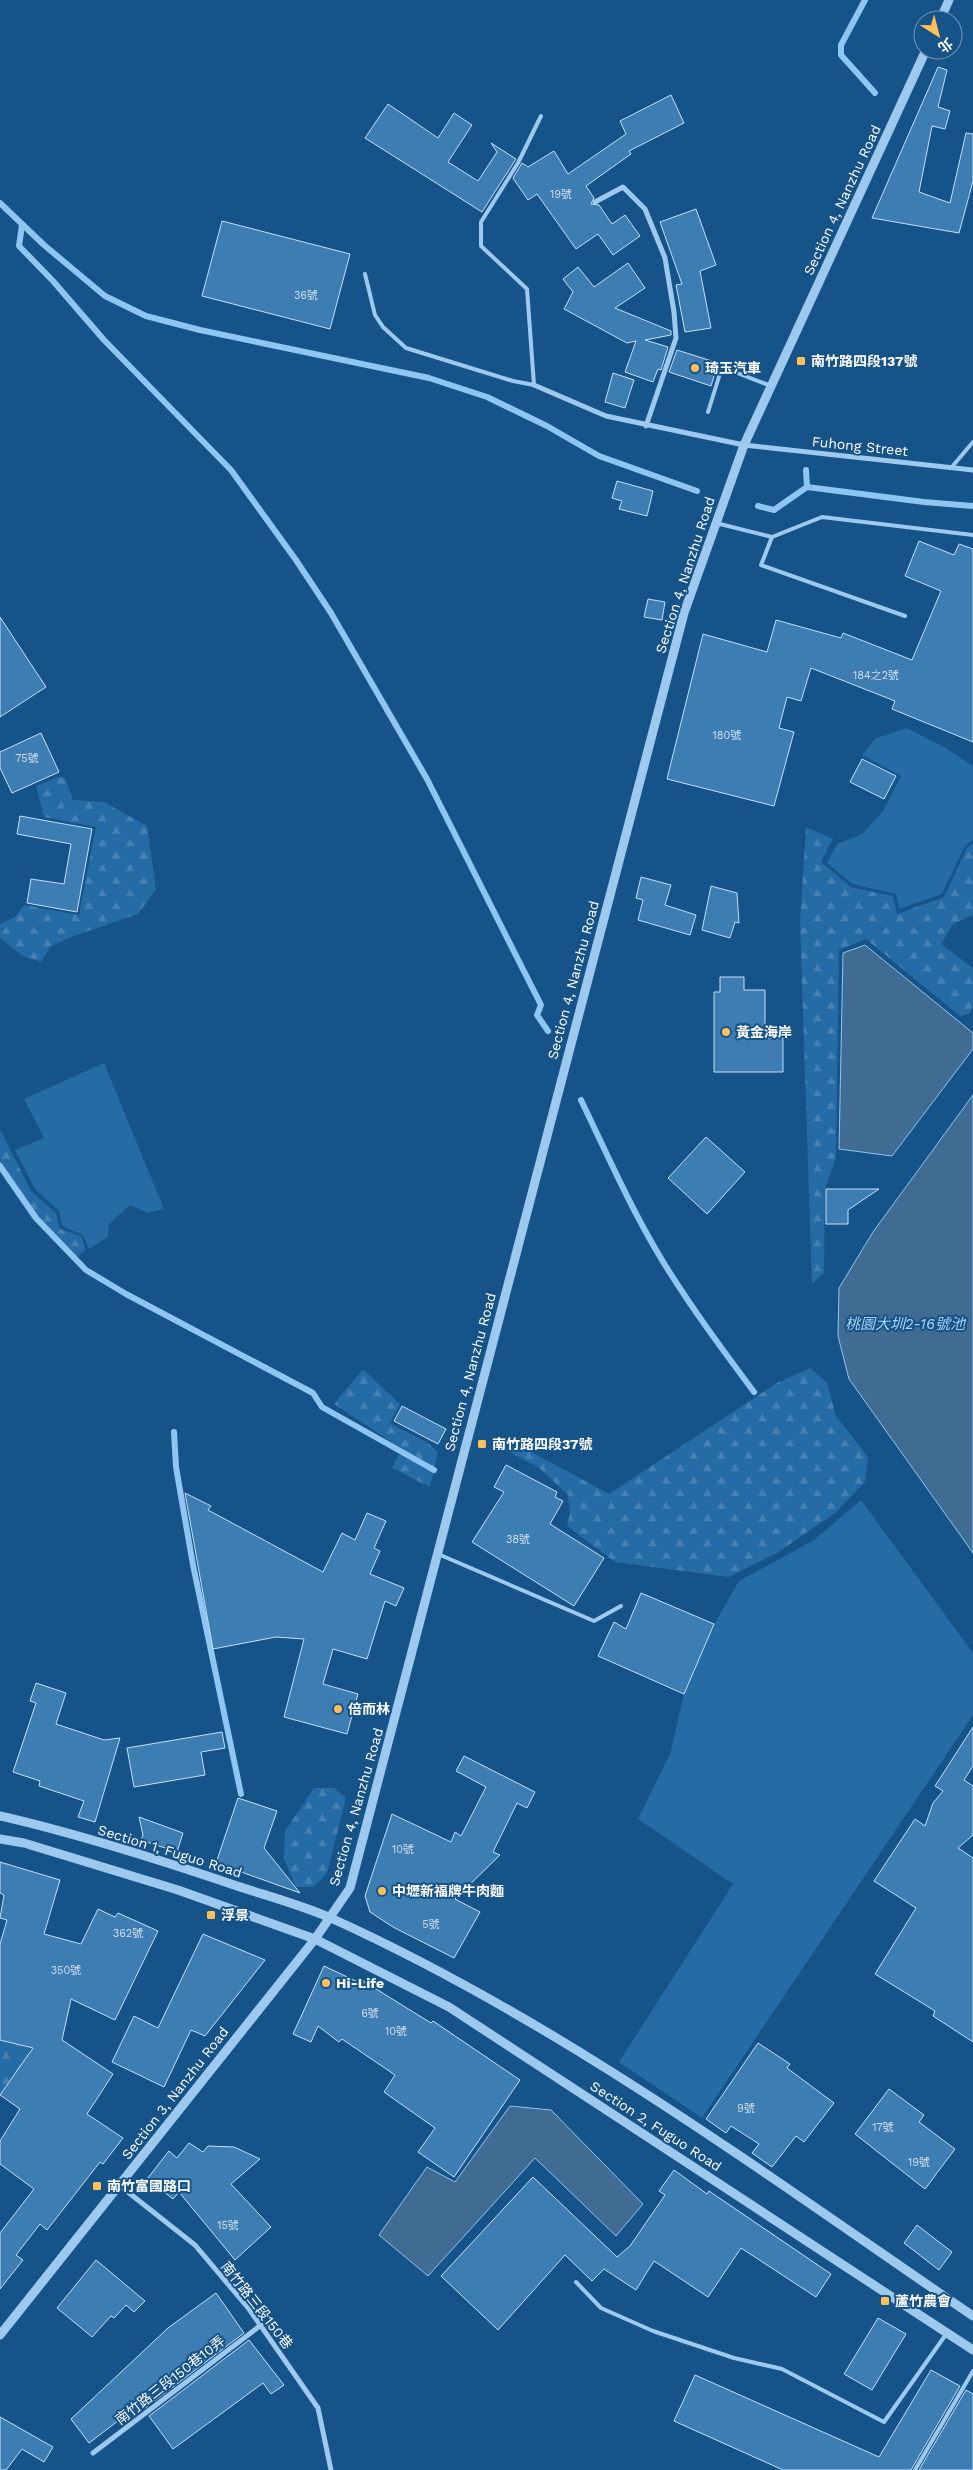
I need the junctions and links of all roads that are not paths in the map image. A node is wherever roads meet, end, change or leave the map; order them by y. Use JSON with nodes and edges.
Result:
{"nodes":[{"id":1,"x":921,"y":60,"type":"edge"},
{"id":2,"x":541,"y":116,"type":"dead end"},
{"id":3,"x":595,"y":202,"type":"dead end"},
{"id":4,"x":365,"y":274,"type":"dead end"},
{"id":5,"x":534,"y":385,"type":"junction"},
{"id":6,"x":772,"y":386,"type":"junction"},
{"id":7,"x":708,"y":412,"type":"dead end"},
{"id":8,"x":646,"y":426,"type":"junction"},
{"id":9,"x":973,"y":442,"type":"edge"},
{"id":10,"x":744,"y":445,"type":"junction"},
{"id":11,"x":951,"y":468,"type":"junction"},
{"id":12,"x":973,"y":470,"type":"edge"},
{"id":13,"x":716,"y":523,"type":"junction"},
{"id":14,"x":973,"y":535,"type":"edge"},
{"id":15,"x":772,"y":537,"type":"junction"},
{"id":16,"x":905,"y":616,"type":"dead end"},
{"id":17,"x":436,"y":1553,"type":"junction"},
{"id":18,"x":621,"y":1606,"type":"dead end"},
{"id":19,"x":0,"y":1816,"type":"edge"},
{"id":20,"x":0,"y":1839,"type":"edge"},
{"id":21,"x":331,"y":1918,"type":"junction"},
{"id":22,"x":315,"y":1939,"type":"junction"},
{"id":23,"x":120,"y":2185,"type":"junction"},
{"id":24,"x":576,"y":2282,"type":"dead end"},
{"id":25,"x":973,"y":2316,"type":"edge"},
{"id":26,"x":261,"y":2325,"type":"junction"},
{"id":27,"x":947,"y":2333,"type":"junction"},
{"id":28,"x":0,"y":2335,"type":"edge"},
{"id":29,"x":973,"y":2350,"type":"edge"},
{"id":30,"x":973,"y":2371,"type":"edge"},
{"id":31,"x":94,"y":2454,"type":"dead end"},
{"id":32,"x":331,"y":2470,"type":"edge"},
{"id":33,"x":915,"y":2470,"type":"edge"}],
"edges":[{"from":1,"to":6,"type":"street","name":"Section 4, Nanzhu Road"},
{"from":2,"to":5,"type":"lane"},
{"from":3,"to":8,"type":"street"},
{"from":4,"to":5,"type":"lane"},
{"from":5,"to":8,"type":"street","name":"Fuhong Street"},
{"from":6,"to":7,"type":"lane"},
{"from":6,"to":10,"type":"street","name":"Section 4, Nanzhu Road"},
{"from":8,"to":10,"type":"street","name":"Fuhong Street"},
{"from":9,"to":11,"type":"lane"},
{"from":10,"to":11,"type":"street","name":"Fuhong Street"},
{"from":10,"to":13,"type":"street","name":"Section 4, Nanzhu Road"},
{"from":11,"to":12,"type":"street","name":"Fuhong Street"},
{"from":13,"to":15,"type":"lane"},
{"from":13,"to":17,"type":"street","name":"Section 4, Nanzhu Road"},
{"from":14,"to":15,"type":"lane"},
{"from":15,"to":16,"type":"lane"},
{"from":17,"to":18,"type":"lane"},
{"from":17,"to":21,"type":"street","name":"Section 4, Nanzhu Road"},
{"from":19,"to":21,"type":"street","name":"Section 1, Fuguo Road"},
{"from":20,"to":22,"type":"street"},
{"from":21,"to":22,"type":"street","name":"Section 4, Nanzhu Road"},
{"from":21,"to":25,"type":"street","name":"Section 2, Fuguo Road"},
{"from":22,"to":23,"type":"street","name":"Section 3, Nanzhu Road"},
{"from":22,"to":27,"type":"street","name":"Section 2, Fuguo Road"},
{"from":23,"to":26,"type":"street","name":"南竹路三段150巷"},
{"from":23,"to":28,"type":"street","name":"Section 3, Nanzhu Road"},
{"from":24,"to":27,"type":"lane"},
{"from":26,"to":31,"type":"street","name":"南竹路三段150巷10弄"},
{"from":26,"to":32,"type":"street","name":"南竹路三段150巷"},
{"from":27,"to":29,"type":"street","name":"Section 2, Fuguo Road"},
{"from":30,"to":33,"type":"lane"}]}
